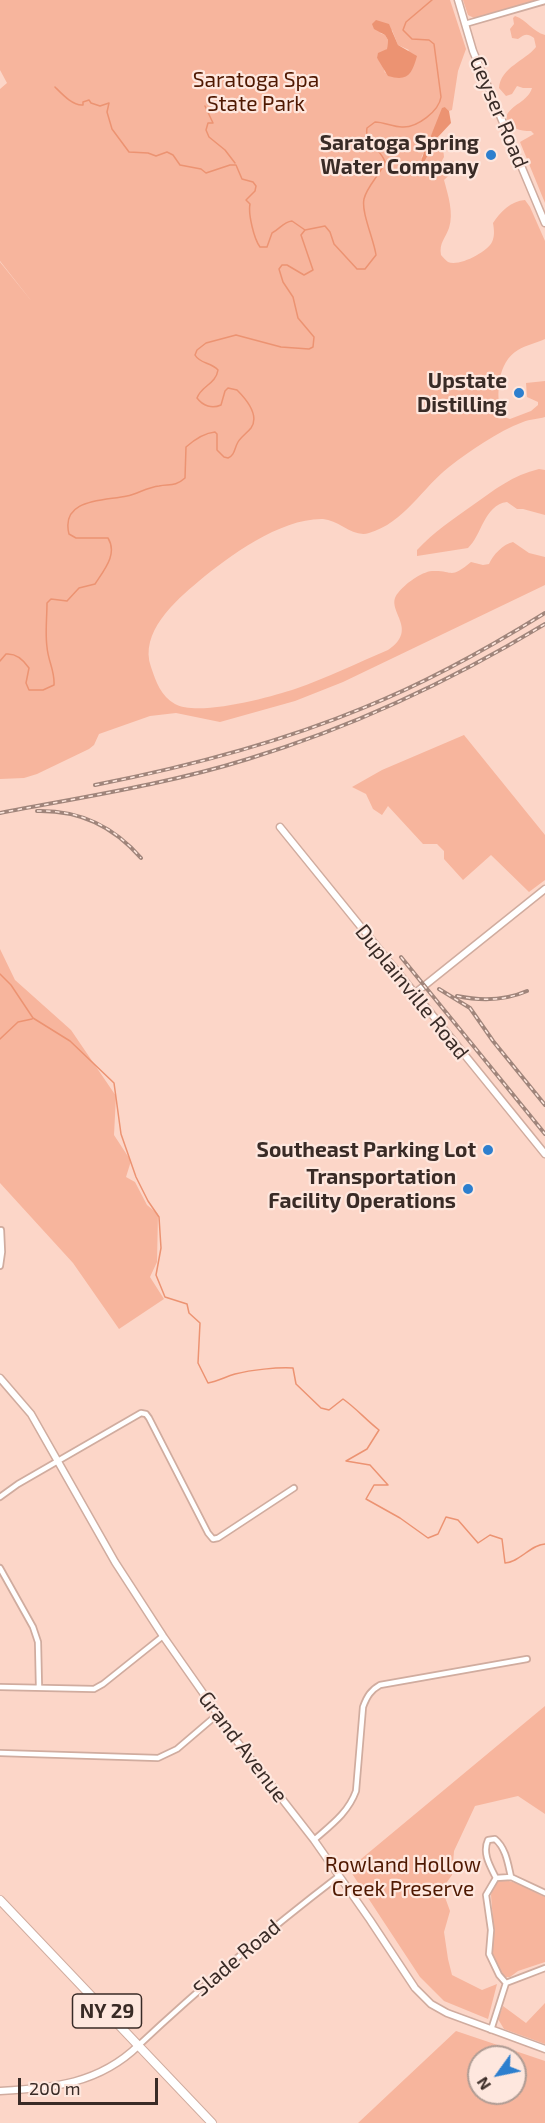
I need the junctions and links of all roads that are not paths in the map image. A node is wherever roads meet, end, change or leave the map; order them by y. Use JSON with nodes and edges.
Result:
{"nodes":[{"id":1,"x":458,"y":0,"type":"edge"},
{"id":2,"x":545,"y":2,"type":"edge"},
{"id":3,"x":465,"y":24,"type":"junction"},
{"id":4,"x":545,"y":223,"type":"edge"},
{"id":5,"x":280,"y":827,"type":"dead end"},
{"id":6,"x":545,"y":889,"type":"edge"},
{"id":7,"x":414,"y":994,"type":"junction"},
{"id":8,"x":545,"y":1155,"type":"edge"},
{"id":9,"x":1,"y":1230,"type":"edge"},
{"id":10,"x":0,"y":1266,"type":"edge"},
{"id":11,"x":2,"y":1384,"type":"edge"},
{"id":12,"x":58,"y":1462,"type":"junction"},
{"id":13,"x":294,"y":1488,"type":"dead end"},
{"id":14,"x":0,"y":1497,"type":"edge"},
{"id":15,"x":0,"y":1568,"type":"edge"},
{"id":16,"x":162,"y":1636,"type":"junction"},
{"id":17,"x":527,"y":1659,"type":"dead end"},
{"id":18,"x":0,"y":1687,"type":"edge"},
{"id":19,"x":39,"y":1687,"type":"junction"},
{"id":20,"x":218,"y":1713,"type":"junction"},
{"id":21,"x":0,"y":1753,"type":"edge"},
{"id":22,"x":314,"y":1840,"type":"junction"},
{"id":23,"x":339,"y":1876,"type":"junction"},
{"id":24,"x":511,"y":1877,"type":"junction"},
{"id":25,"x":496,"y":1878,"type":"junction"},
{"id":26,"x":545,"y":1893,"type":"edge"},
{"id":27,"x":0,"y":1900,"type":"edge"},
{"id":28,"x":545,"y":1968,"type":"edge"},
{"id":29,"x":506,"y":1983,"type":"junction"},
{"id":30,"x":491,"y":2030,"type":"junction"},
{"id":31,"x":139,"y":2045,"type":"junction"},
{"id":32,"x":545,"y":2049,"type":"edge"},
{"id":33,"x":0,"y":2091,"type":"edge"},
{"id":34,"x":212,"y":2123,"type":"edge"}],
"edges":[{"from":1,"to":3,"type":"street","name":"Geyser Road"},
{"from":2,"to":3,"type":"street"},
{"from":3,"to":4,"type":"street","name":"Geyser Road"},
{"from":5,"to":7,"type":"street","name":"Duplainville Road"},
{"from":6,"to":7,"type":"street"},
{"from":7,"to":8,"type":"street","name":"Duplainville Road"},
{"from":9,"to":10,"type":"street"},
{"from":11,"to":12,"type":"street","name":"Grand Avenue"},
{"from":12,"to":13,"type":"street"},
{"from":12,"to":14,"type":"street"},
{"from":12,"to":16,"type":"street","name":"Grand Avenue"},
{"from":15,"to":19,"type":"street"},
{"from":16,"to":19,"type":"street"},
{"from":16,"to":20,"type":"street","name":"Grand Avenue"},
{"from":17,"to":22,"type":"street"},
{"from":18,"to":19,"type":"street"},
{"from":20,"to":21,"type":"street"},
{"from":20,"to":22,"type":"street","name":"Grand Avenue"},
{"from":22,"to":23,"type":"street","name":"Grand Avenue"},
{"from":23,"to":30,"type":"street","name":"Grand Avenue"},
{"from":23,"to":31,"type":"street","name":"Slade Road"},
{"from":24,"to":25,"type":"street"},
{"from":24,"to":25,"type":"street"},
{"from":24,"to":26,"type":"street"},
{"from":25,"to":29,"type":"street"},
{"from":27,"to":31,"type":"highway","number":"NY 29"},
{"from":28,"to":29,"type":"street"},
{"from":29,"to":30,"type":"street"},
{"from":30,"to":32,"type":"street","name":"Grand Avenue"},
{"from":31,"to":33,"type":"street"},
{"from":31,"to":34,"type":"highway","number":"NY 29"}]}
